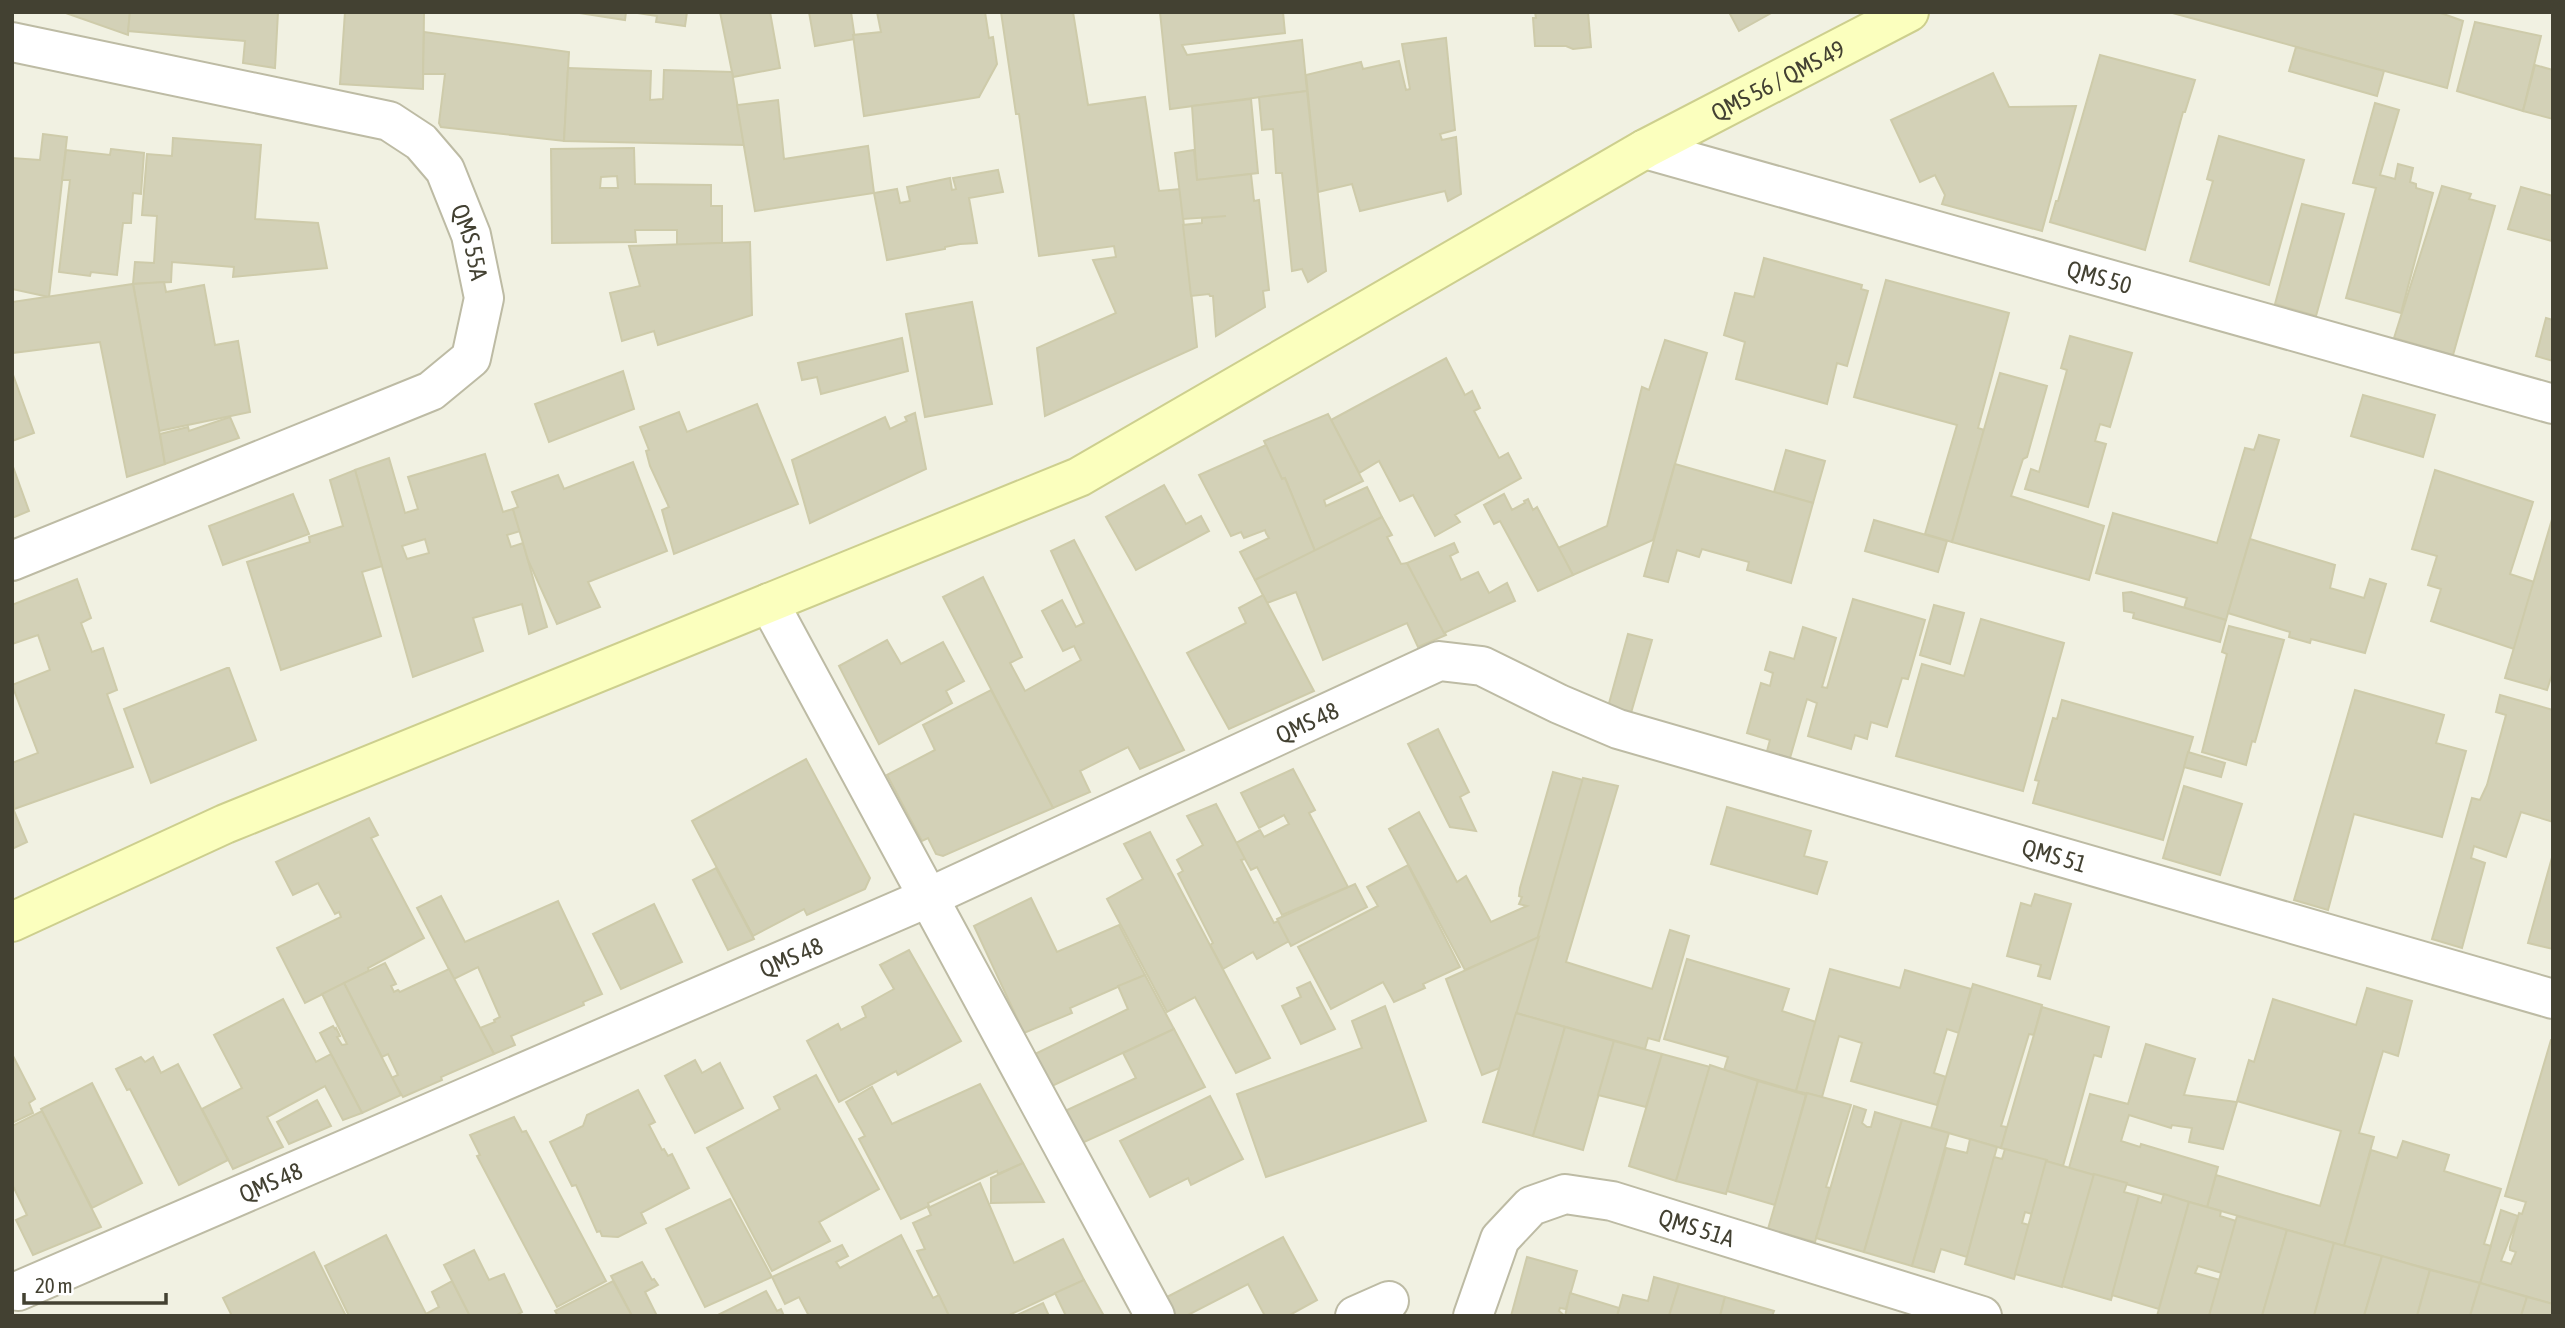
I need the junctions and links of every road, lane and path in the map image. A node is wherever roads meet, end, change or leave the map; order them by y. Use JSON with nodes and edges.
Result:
{"nodes":[{"id":1,"x":1909,"y":12,"type":"edge"},
{"id":2,"x":12,"y":41,"type":"edge"},
{"id":3,"x":1646,"y":149,"type":"junction"},
{"id":4,"x":2553,"y":404,"type":"edge"},
{"id":5,"x":12,"y":561,"type":"edge"},
{"id":6,"x":769,"y":603,"type":"junction"},
{"id":7,"x":1559,"y":704,"type":"joint"},
{"id":8,"x":927,"y":898,"type":"junction"},
{"id":9,"x":12,"y":922,"type":"edge"},
{"id":10,"x":2553,"y":999,"type":"edge"},
{"id":11,"x":18,"y":1292,"type":"dead end"},
{"id":12,"x":1154,"y":1316,"type":"edge"},
{"id":13,"x":1473,"y":1316,"type":"edge"},
{"id":14,"x":1982,"y":1316,"type":"edge"}],
"edges":[{"from":1,"to":3,"type":"street","name":"QMS 56 / QMS 49"},
{"from":2,"to":5,"type":"street","name":"QMS 55A"},
{"from":3,"to":4,"type":"street","name":"QMS 50"},
{"from":3,"to":6,"type":"street","name":"QMS 56 / QMS 49"},
{"from":6,"to":8,"type":"street"},
{"from":6,"to":9,"type":"street","name":"QMS 56 / QMS 49"},
{"from":7,"to":8,"type":"street","name":"QMS 48"},
{"from":7,"to":10,"type":"street","name":"QMS 51"},
{"from":8,"to":11,"type":"street","name":"QMS 48"},
{"from":8,"to":12,"type":"street"},
{"from":13,"to":14,"type":"street","name":"QMS 51A"}]}
